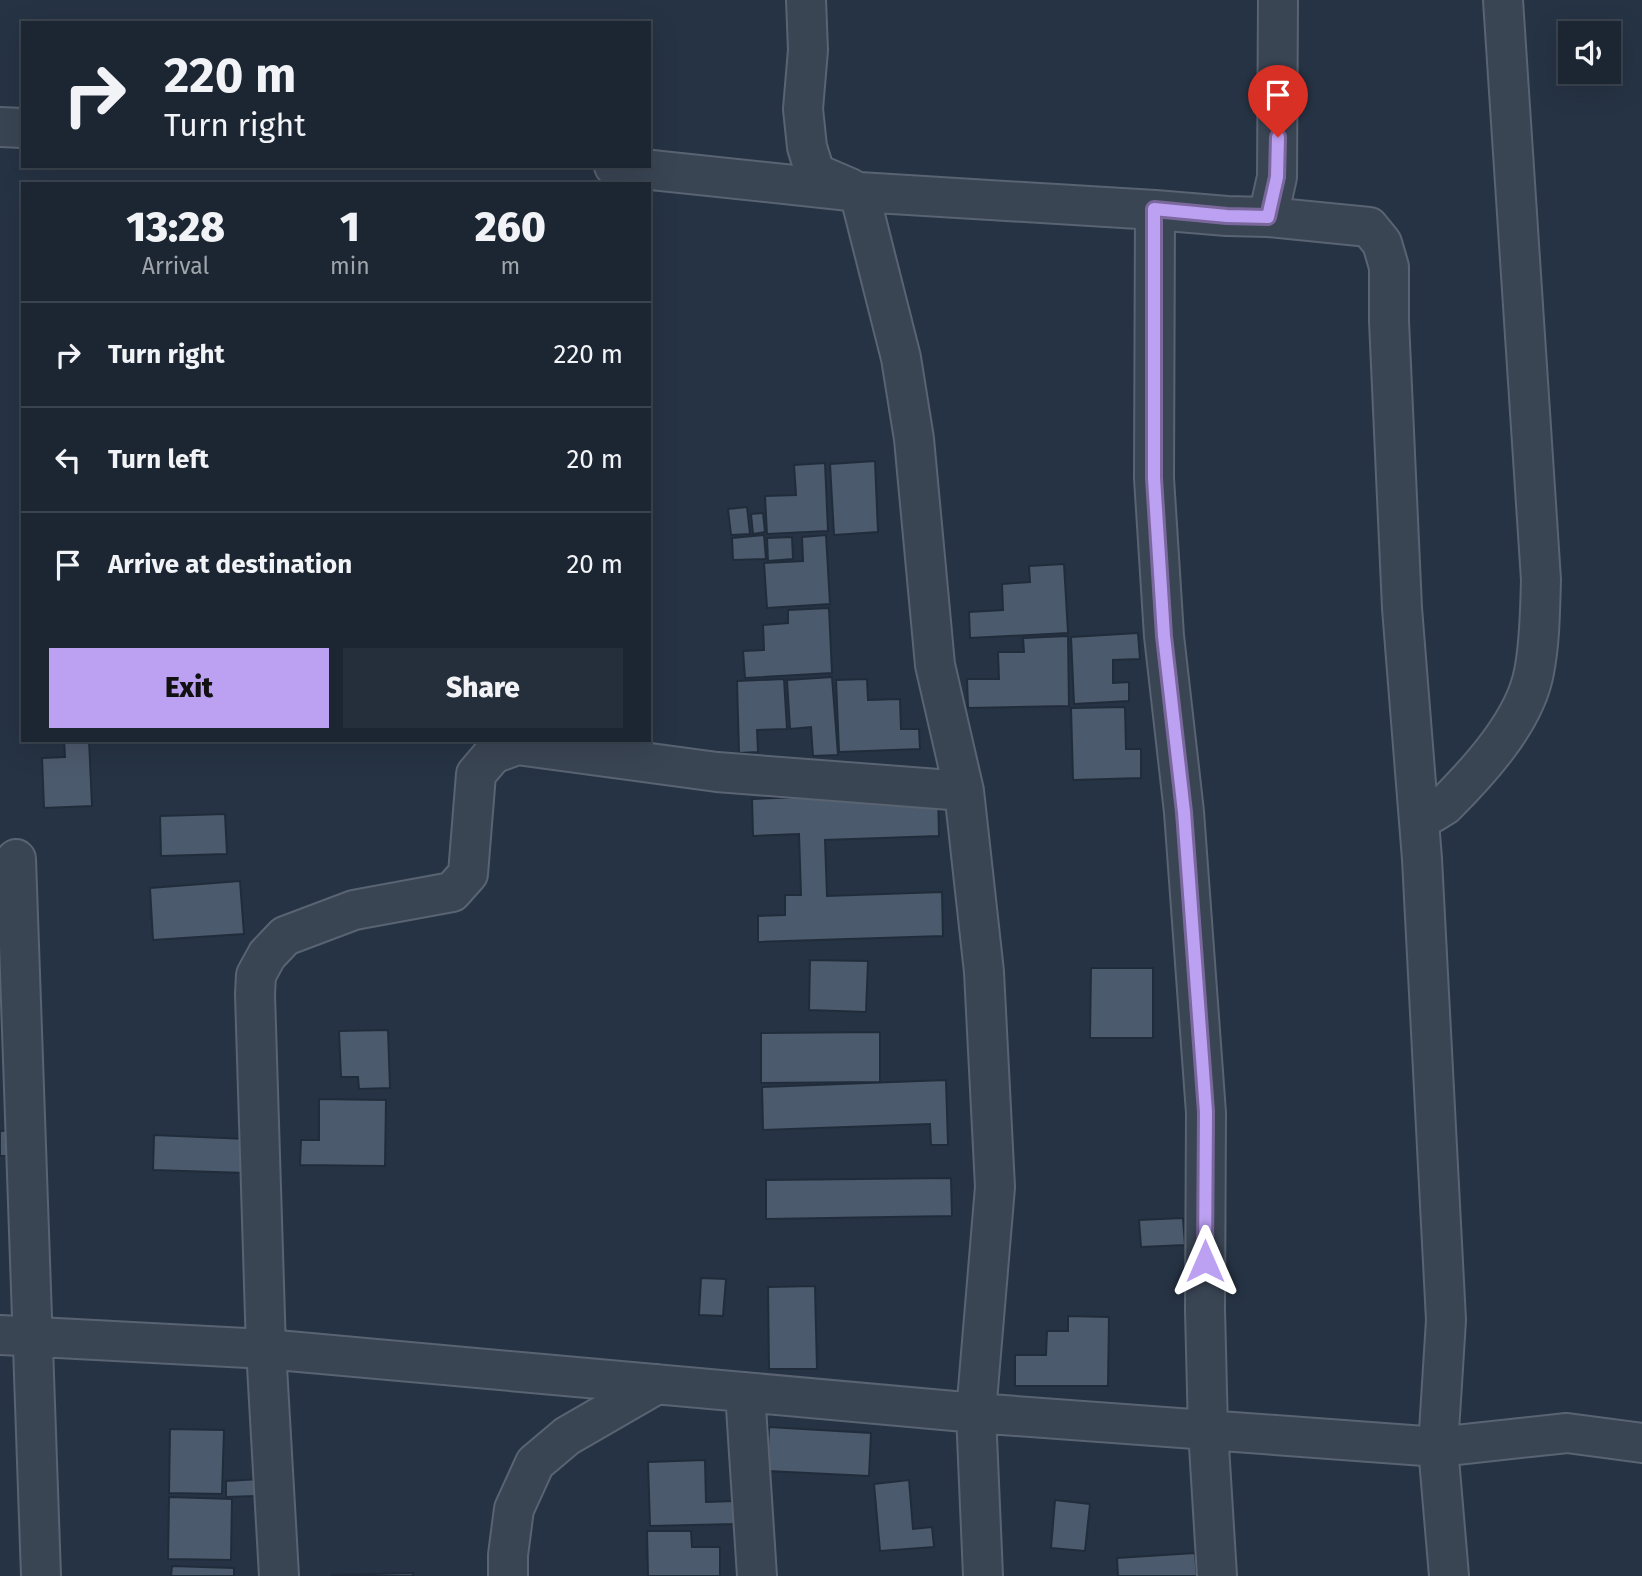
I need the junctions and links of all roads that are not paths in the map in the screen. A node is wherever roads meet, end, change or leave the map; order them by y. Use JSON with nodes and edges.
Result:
{"nodes":[{"id":1,"x":806,"y":0,"type":"edge"},
{"id":2,"x":1278,"y":0,"type":"edge"},
{"id":3,"x":1503,"y":0,"type":"edge"},
{"id":4,"x":0,"y":127,"type":"edge"},
{"id":5,"x":21,"y":128,"type":"edge"},
{"id":6,"x":633,"y":168,"type":"edge"},
{"id":7,"x":859,"y":192,"type":"junction"},
{"id":8,"x":1154,"y":209,"type":"junction"},
{"id":9,"x":1268,"y":217,"type":"junction"},
{"id":10,"x":964,"y":791,"type":"junction"},
{"id":11,"x":1419,"y":815,"type":"junction"},
{"id":12,"x":16,"y":859,"type":"dead end"},
{"id":13,"x":16,"y":1337,"type":"edge"},
{"id":14,"x":266,"y":1349,"type":"junction"},
{"id":15,"x":657,"y":1384,"type":"junction"},
{"id":16,"x":745,"y":1392,"type":"junction"},
{"id":17,"x":976,"y":1413,"type":"junction"},
{"id":18,"x":1208,"y":1430,"type":"junction"},
{"id":19,"x":1642,"y":1443,"type":"edge"},
{"id":20,"x":1438,"y":1447,"type":"junction"},
{"id":21,"x":41,"y":1576,"type":"edge"},
{"id":22,"x":279,"y":1576,"type":"edge"},
{"id":23,"x":508,"y":1576,"type":"edge"},
{"id":24,"x":757,"y":1576,"type":"edge"},
{"id":25,"x":983,"y":1576,"type":"edge"},
{"id":26,"x":1217,"y":1576,"type":"edge"},
{"id":27,"x":1449,"y":1576,"type":"edge"}],
"edges":[{"from":1,"to":7,"type":"street"},
{"from":2,"to":9,"type":"street"},
{"from":3,"to":11,"type":"street"},
{"from":4,"to":5,"type":"street"},
{"from":6,"to":7,"type":"street"},
{"from":7,"to":8,"type":"street"},
{"from":7,"to":10,"type":"street"},
{"from":8,"to":9,"type":"street"},
{"from":8,"to":18,"type":"street"},
{"from":9,"to":11,"type":"street"},
{"from":10,"to":14,"type":"street"},
{"from":10,"to":17,"type":"street"},
{"from":11,"to":20,"type":"street"},
{"from":12,"to":13,"type":"street"},
{"from":13,"to":14,"type":"street"},
{"from":13,"to":21,"type":"street"},
{"from":14,"to":15,"type":"street"},
{"from":14,"to":22,"type":"street"},
{"from":15,"to":16,"type":"street"},
{"from":15,"to":23,"type":"street"},
{"from":16,"to":17,"type":"street"},
{"from":16,"to":24,"type":"street"},
{"from":17,"to":18,"type":"street"},
{"from":17,"to":25,"type":"street"},
{"from":18,"to":20,"type":"street"},
{"from":18,"to":26,"type":"street"},
{"from":19,"to":20,"type":"street"},
{"from":20,"to":27,"type":"street"}]}
